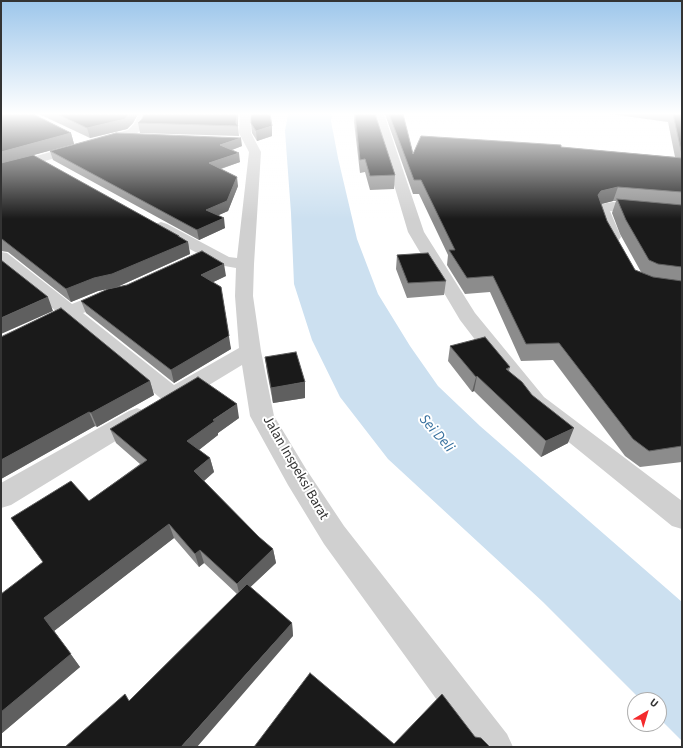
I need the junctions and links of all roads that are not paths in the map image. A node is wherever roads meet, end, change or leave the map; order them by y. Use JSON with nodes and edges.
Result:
{"nodes":[{"id":1,"x":72,"y":149,"type":"edge"},
{"id":2,"x":251,"y":149,"type":"edge"},
{"id":3,"x":389,"y":149,"type":"edge"},
{"id":4,"x":38,"y":159,"type":"junction"},
{"id":5,"x":1,"y":170,"type":"edge"},
{"id":6,"x":58,"y":170,"type":"edge"},
{"id":7,"x":682,"y":213,"type":"edge"},
{"id":8,"x":147,"y":219,"type":"edge"},
{"id":9,"x":618,"y":248,"type":"edge"},
{"id":10,"x":208,"y":254,"type":"junction"},
{"id":11,"x":1,"y":257,"type":"edge"},
{"id":12,"x":187,"y":263,"type":"edge"},
{"id":13,"x":245,"y":264,"type":"junction"},
{"id":14,"x":130,"y":289,"type":"edge"},
{"id":15,"x":62,"y":306,"type":"junction"},
{"id":16,"x":1,"y":344,"type":"edge"},
{"id":17,"x":250,"y":351,"type":"junction"},
{"id":18,"x":173,"y":396,"type":"junction"},
{"id":19,"x":1,"y":497,"type":"edge"},
{"id":20,"x":680,"y":513,"type":"edge"},
{"id":21,"x":494,"y":747,"type":"edge"}],
"edges":[{"from":1,"to":4,"type":"street"},
{"from":2,"to":13,"type":"street","name":"Jalan Inspeksi Barat"},
{"from":3,"to":20,"type":"street"},
{"from":4,"to":5,"type":"street"},
{"from":4,"to":6,"type":"street"},
{"from":7,"to":9,"type":"street"},
{"from":8,"to":10,"type":"street"},
{"from":10,"to":12,"type":"street"},
{"from":10,"to":13,"type":"street"},
{"from":11,"to":15,"type":"street"},
{"from":13,"to":17,"type":"street","name":"Jalan Inspeksi Barat"},
{"from":14,"to":15,"type":"street"},
{"from":15,"to":16,"type":"street"},
{"from":15,"to":18,"type":"street"},
{"from":17,"to":18,"type":"street"},
{"from":17,"to":21,"type":"street","name":"Jalan Inspeksi Barat"},
{"from":18,"to":19,"type":"street"}]}
